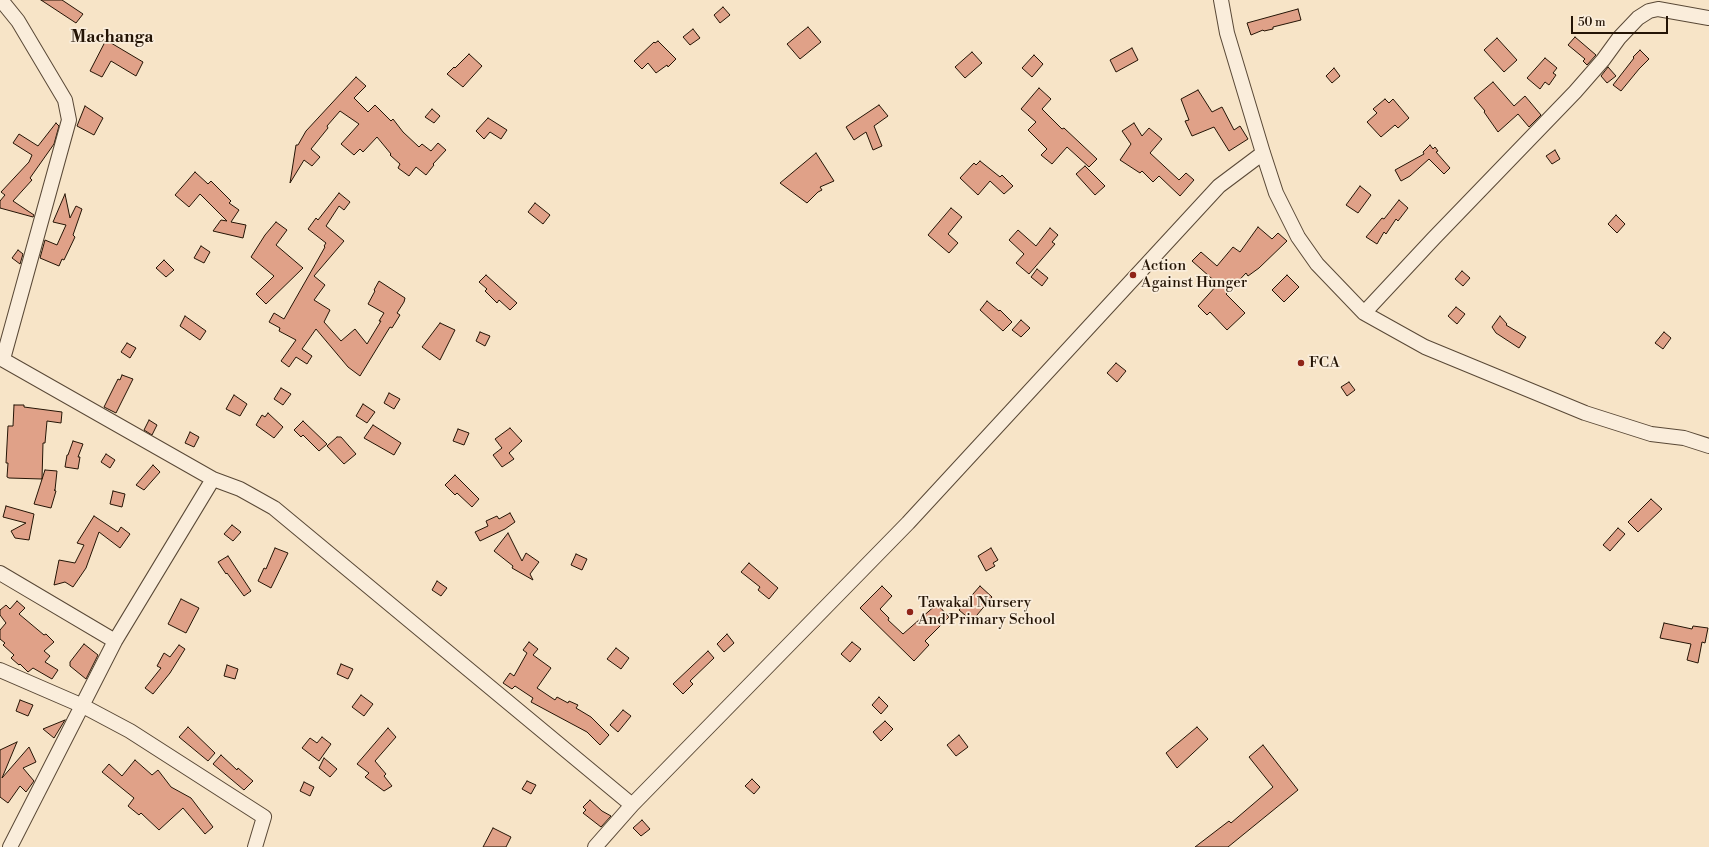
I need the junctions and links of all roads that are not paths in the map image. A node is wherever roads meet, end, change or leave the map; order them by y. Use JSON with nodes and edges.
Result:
{"nodes":[{"id":1,"x":1,"y":0,"type":"edge"},
{"id":2,"x":1220,"y":1,"type":"edge"},
{"id":3,"x":1709,"y":18,"type":"edge"},
{"id":4,"x":1263,"y":153,"type":"junction"},
{"id":5,"x":1364,"y":314,"type":"junction"},
{"id":6,"x":1,"y":358,"type":"edge"},
{"id":7,"x":1709,"y":446,"type":"edge"},
{"id":8,"x":213,"y":479,"type":"junction"},
{"id":9,"x":0,"y":573,"type":"edge"},
{"id":10,"x":116,"y":641,"type":"junction"},
{"id":11,"x":0,"y":670,"type":"edge"},
{"id":12,"x":83,"y":706,"type":"junction"},
{"id":13,"x":632,"y":805,"type":"junction"},
{"id":14,"x":9,"y":845,"type":"edge"},
{"id":15,"x":255,"y":847,"type":"edge"},
{"id":16,"x":595,"y":847,"type":"edge"}],
"edges":[{"from":1,"to":6,"type":"street"},
{"from":2,"to":4,"type":"street"},
{"from":3,"to":5,"type":"street"},
{"from":4,"to":5,"type":"street"},
{"from":4,"to":13,"type":"street"},
{"from":5,"to":7,"type":"street"},
{"from":6,"to":8,"type":"street"},
{"from":8,"to":10,"type":"street"},
{"from":8,"to":13,"type":"street"},
{"from":9,"to":10,"type":"street"},
{"from":10,"to":12,"type":"street"},
{"from":11,"to":12,"type":"street"},
{"from":12,"to":14,"type":"street"},
{"from":12,"to":15,"type":"street"},
{"from":13,"to":16,"type":"street"}]}
